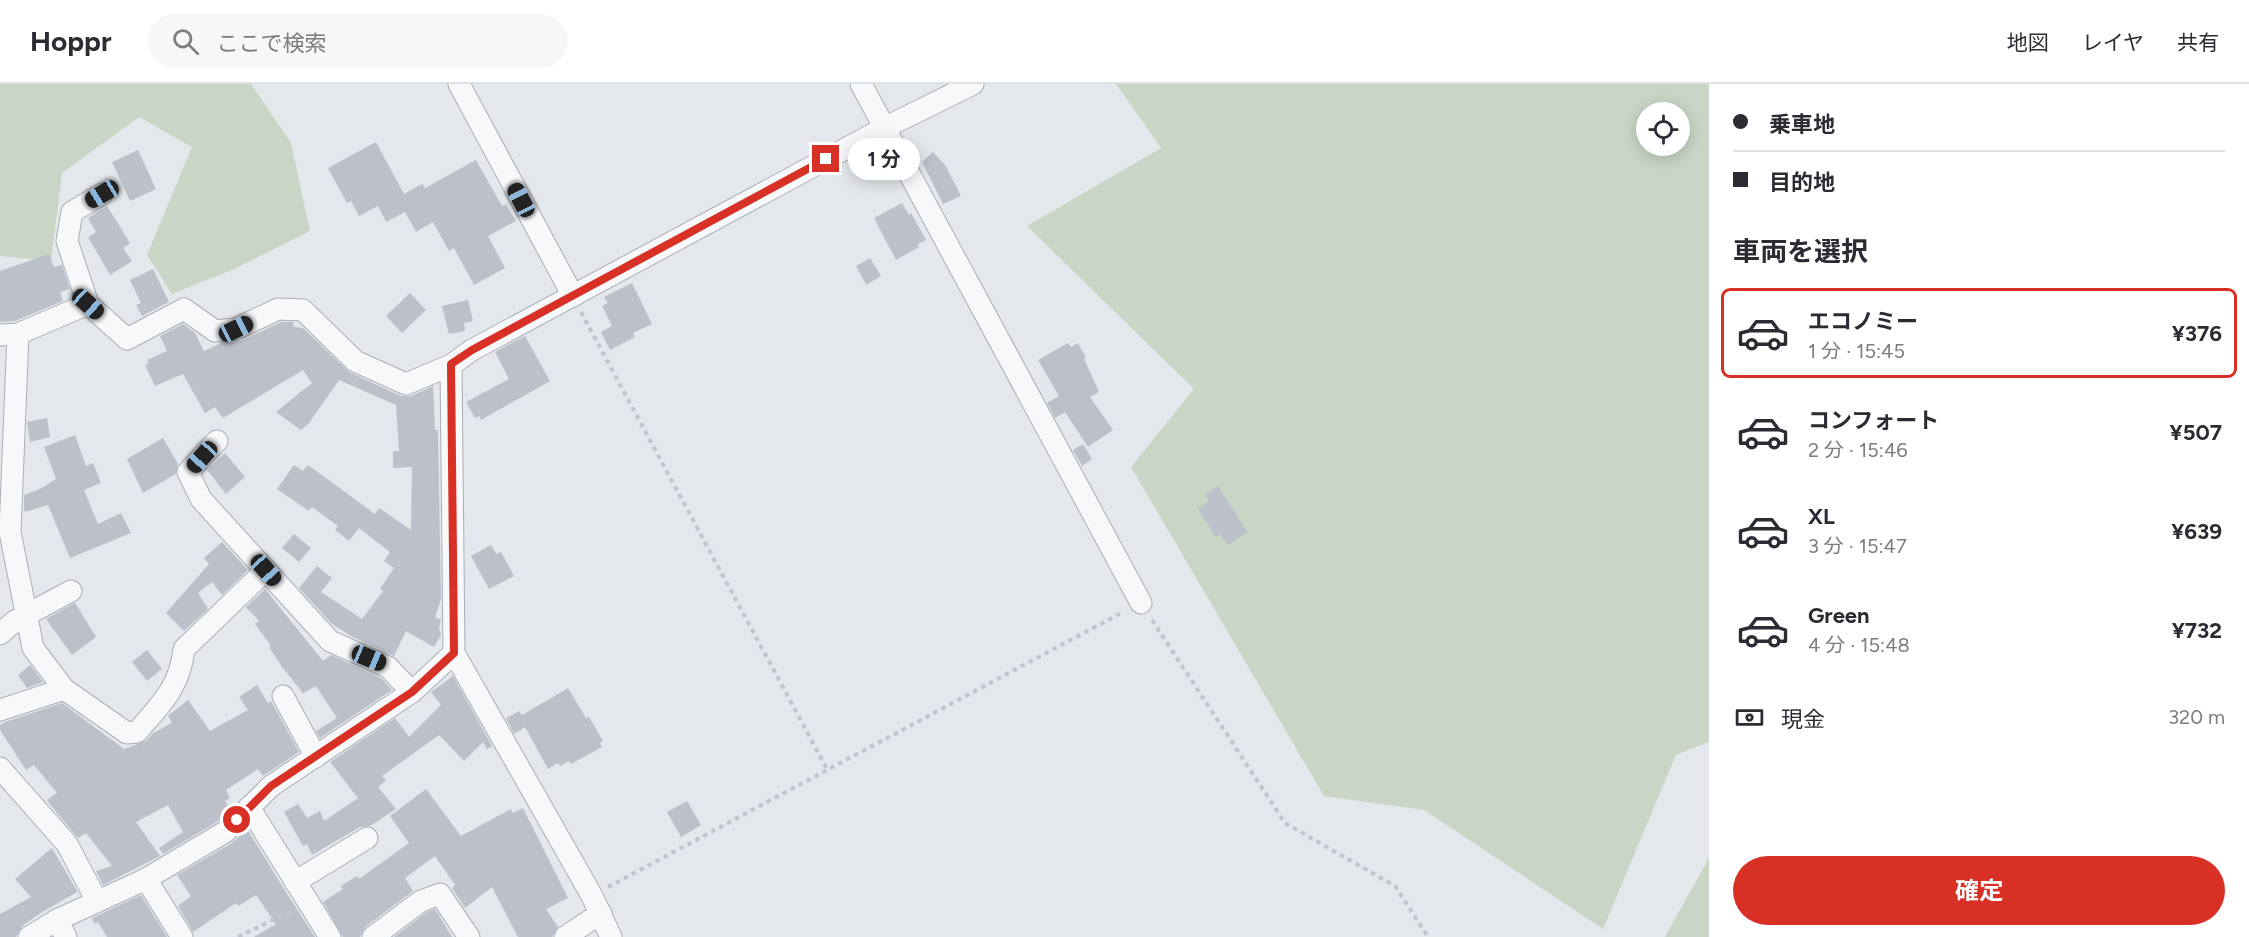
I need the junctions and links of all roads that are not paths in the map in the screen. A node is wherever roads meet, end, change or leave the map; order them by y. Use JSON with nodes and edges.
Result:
{"nodes":[{"id":1,"x":459,"y":84,"type":"edge"},
{"id":2,"x":861,"y":84,"type":"edge"},
{"id":3,"x":973,"y":84,"type":"edge"},
{"id":4,"x":884,"y":128,"type":"junction"},
{"id":5,"x":102,"y":194,"type":"dead end"},
{"id":6,"x":573,"y":296,"type":"junction"},
{"id":7,"x":88,"y":304,"type":"junction"},
{"id":8,"x":9,"y":335,"type":"edge"},
{"id":9,"x":451,"y":364,"type":"junction"},
{"id":10,"x":216,"y":441,"type":"dead end"},
{"id":11,"x":266,"y":570,"type":"junction"},
{"id":12,"x":71,"y":591,"type":"dead end"},
{"id":13,"x":1141,"y":603,"type":"road end"},
{"id":14,"x":28,"y":614,"type":"junction"},
{"id":15,"x":0,"y":634,"type":"edge"},
{"id":16,"x":454,"y":653,"type":"junction"},
{"id":17,"x":64,"y":689,"type":"junction"},
{"id":18,"x":412,"y":692,"type":"junction"},
{"id":19,"x":283,"y":696,"type":"dead end"},
{"id":20,"x":0,"y":710,"type":"edge"},
{"id":21,"x":315,"y":757,"type":"junction"},
{"id":22,"x":0,"y":768,"type":"edge"},
{"id":23,"x":249,"y":807,"type":"junction"},
{"id":24,"x":367,"y":838,"type":"dead end"},
{"id":25,"x":146,"y":879,"type":"junction"},
{"id":26,"x":295,"y":882,"type":"junction"},
{"id":27,"x":97,"y":901,"type":"junction"},
{"id":28,"x":596,"y":904,"type":"junction"},
{"id":29,"x":62,"y":928,"type":"edge"},
{"id":30,"x":29,"y":937,"type":"edge"},
{"id":31,"x":182,"y":937,"type":"edge"},
{"id":32,"x":330,"y":937,"type":"edge"},
{"id":33,"x":373,"y":937,"type":"edge"},
{"id":34,"x":469,"y":937,"type":"edge"},
{"id":35,"x":565,"y":937,"type":"edge"},
{"id":36,"x":611,"y":937,"type":"edge"}],
"edges":[{"from":1,"to":6,"type":"street"},
{"from":2,"to":4,"type":"street"},
{"from":3,"to":4,"type":"street"},
{"from":4,"to":6,"type":"street"},
{"from":4,"to":13,"type":"street"},
{"from":5,"to":7,"type":"street"},
{"from":6,"to":9,"type":"street"},
{"from":7,"to":8,"type":"street"},
{"from":7,"to":9,"type":"street"},
{"from":8,"to":14,"type":"street"},
{"from":9,"to":16,"type":"street"},
{"from":10,"to":11,"type":"street"},
{"from":11,"to":17,"type":"street"},
{"from":11,"to":18,"type":"street"},
{"from":12,"to":14,"type":"street"},
{"from":14,"to":15,"type":"street"},
{"from":14,"to":17,"type":"street"},
{"from":16,"to":18,"type":"street"},
{"from":16,"to":28,"type":"street"},
{"from":17,"to":20,"type":"street"},
{"from":18,"to":21,"type":"street"},
{"from":19,"to":21,"type":"street"},
{"from":21,"to":23,"type":"street"},
{"from":22,"to":27,"type":"street"},
{"from":23,"to":25,"type":"street"},
{"from":23,"to":26,"type":"street"},
{"from":24,"to":26,"type":"street"},
{"from":25,"to":27,"type":"street"},
{"from":25,"to":31,"type":"street"},
{"from":26,"to":32,"type":"street"},
{"from":27,"to":29,"type":"street"},
{"from":28,"to":35,"type":"street"},
{"from":28,"to":36,"type":"street"},
{"from":29,"to":30,"type":"street"},
{"from":33,"to":34,"type":"street"}]}
